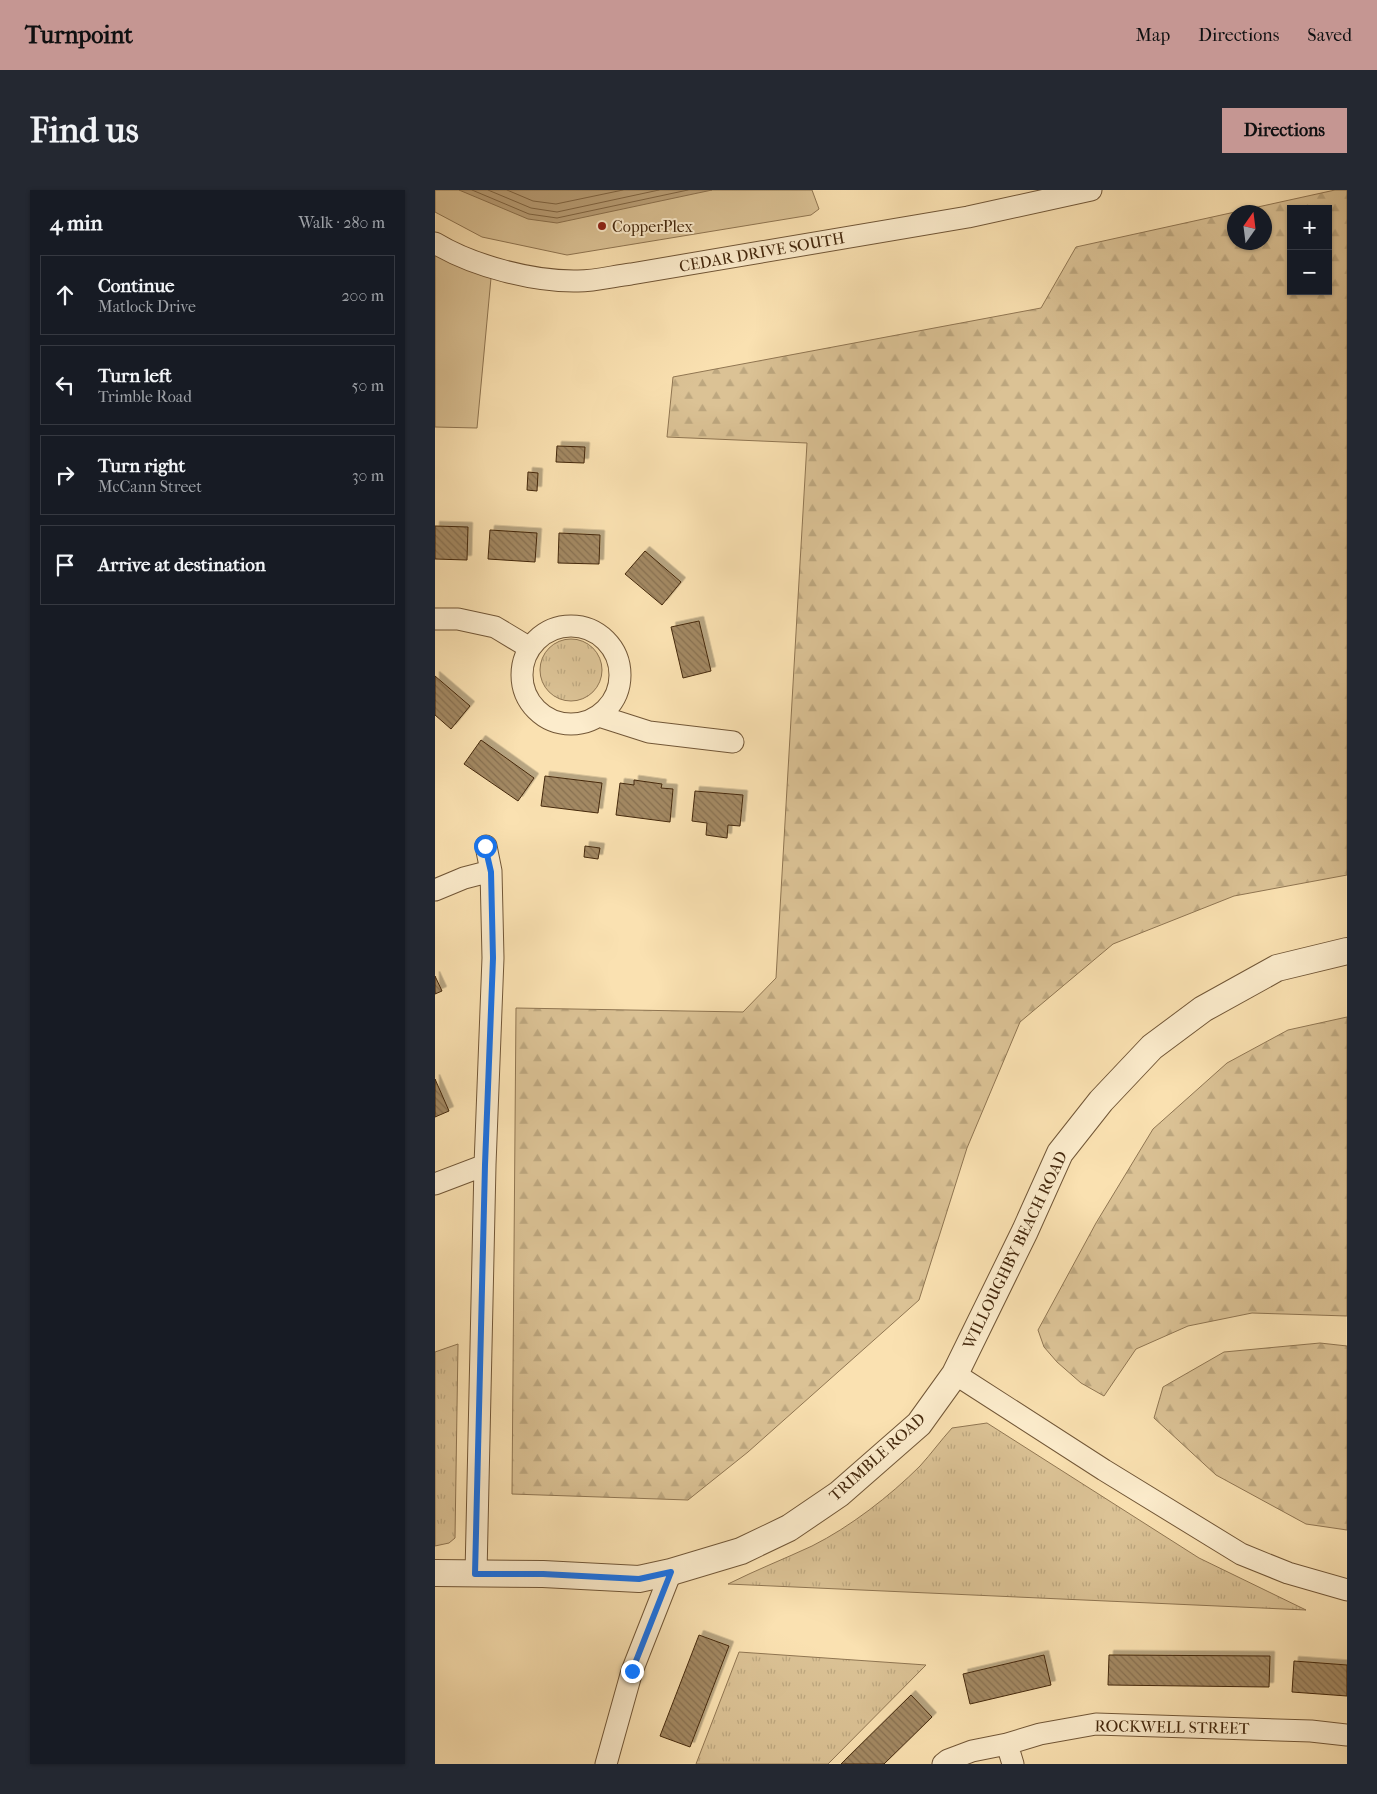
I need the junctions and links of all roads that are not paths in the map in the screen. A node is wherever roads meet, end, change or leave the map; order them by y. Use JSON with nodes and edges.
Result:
{"nodes":[{"id":1,"x":1091,"y":190,"type":"edge"},
{"id":2,"x":435,"y":243,"type":"edge"},
{"id":3,"x":435,"y":619,"type":"edge"},
{"id":4,"x":530,"y":648,"type":"junction"},
{"id":5,"x":599,"y":716,"type":"junction"},
{"id":6,"x":733,"y":742,"type":"dead end"},
{"id":7,"x":485,"y":846,"type":"dead end"},
{"id":8,"x":491,"y":872,"type":"junction"},
{"id":9,"x":435,"y":890,"type":"edge"},
{"id":10,"x":1347,"y":951,"type":"edge"},
{"id":11,"x":485,"y":1165,"type":"junction"},
{"id":12,"x":435,"y":1184,"type":"edge"},
{"id":13,"x":955,"y":1374,"type":"junction"},
{"id":14,"x":671,"y":1572,"type":"junction"},
{"id":15,"x":435,"y":1574,"type":"edge"},
{"id":16,"x":475,"y":1574,"type":"junction"},
{"id":17,"x":1347,"y":1590,"type":"edge"},
{"id":18,"x":1347,"y":1735,"type":"edge"},
{"id":19,"x":1007,"y":1744,"type":"junction"},
{"id":20,"x":605,"y":1764,"type":"edge"},
{"id":21,"x":943,"y":1764,"type":"edge"},
{"id":22,"x":1013,"y":1764,"type":"edge"}],
"edges":[{"from":1,"to":2,"type":"street","name":"CEDAR DRIVE SOUTH"},
{"from":3,"to":4,"type":"street"},
{"from":4,"to":5,"type":"street"},
{"from":4,"to":5,"type":"street"},
{"from":5,"to":6,"type":"street"},
{"from":7,"to":8,"type":"street"},
{"from":8,"to":9,"type":"street"},
{"from":8,"to":11,"type":"street"},
{"from":10,"to":13,"type":"street","name":"WILLOUGHBY BEACH ROAD"},
{"from":11,"to":12,"type":"street"},
{"from":11,"to":16,"type":"street"},
{"from":13,"to":14,"type":"street","name":"TRIMBLE ROAD"},
{"from":13,"to":17,"type":"street"},
{"from":14,"to":16,"type":"street","name":"TRIMBLE ROAD"},
{"from":14,"to":20,"type":"street"},
{"from":15,"to":16,"type":"street","name":"TRIMBLE ROAD"},
{"from":18,"to":19,"type":"street","name":"ROCKWELL STREET"},
{"from":19,"to":21,"type":"street","name":"ROCKWELL STREET"},
{"from":19,"to":22,"type":"street"}]}
